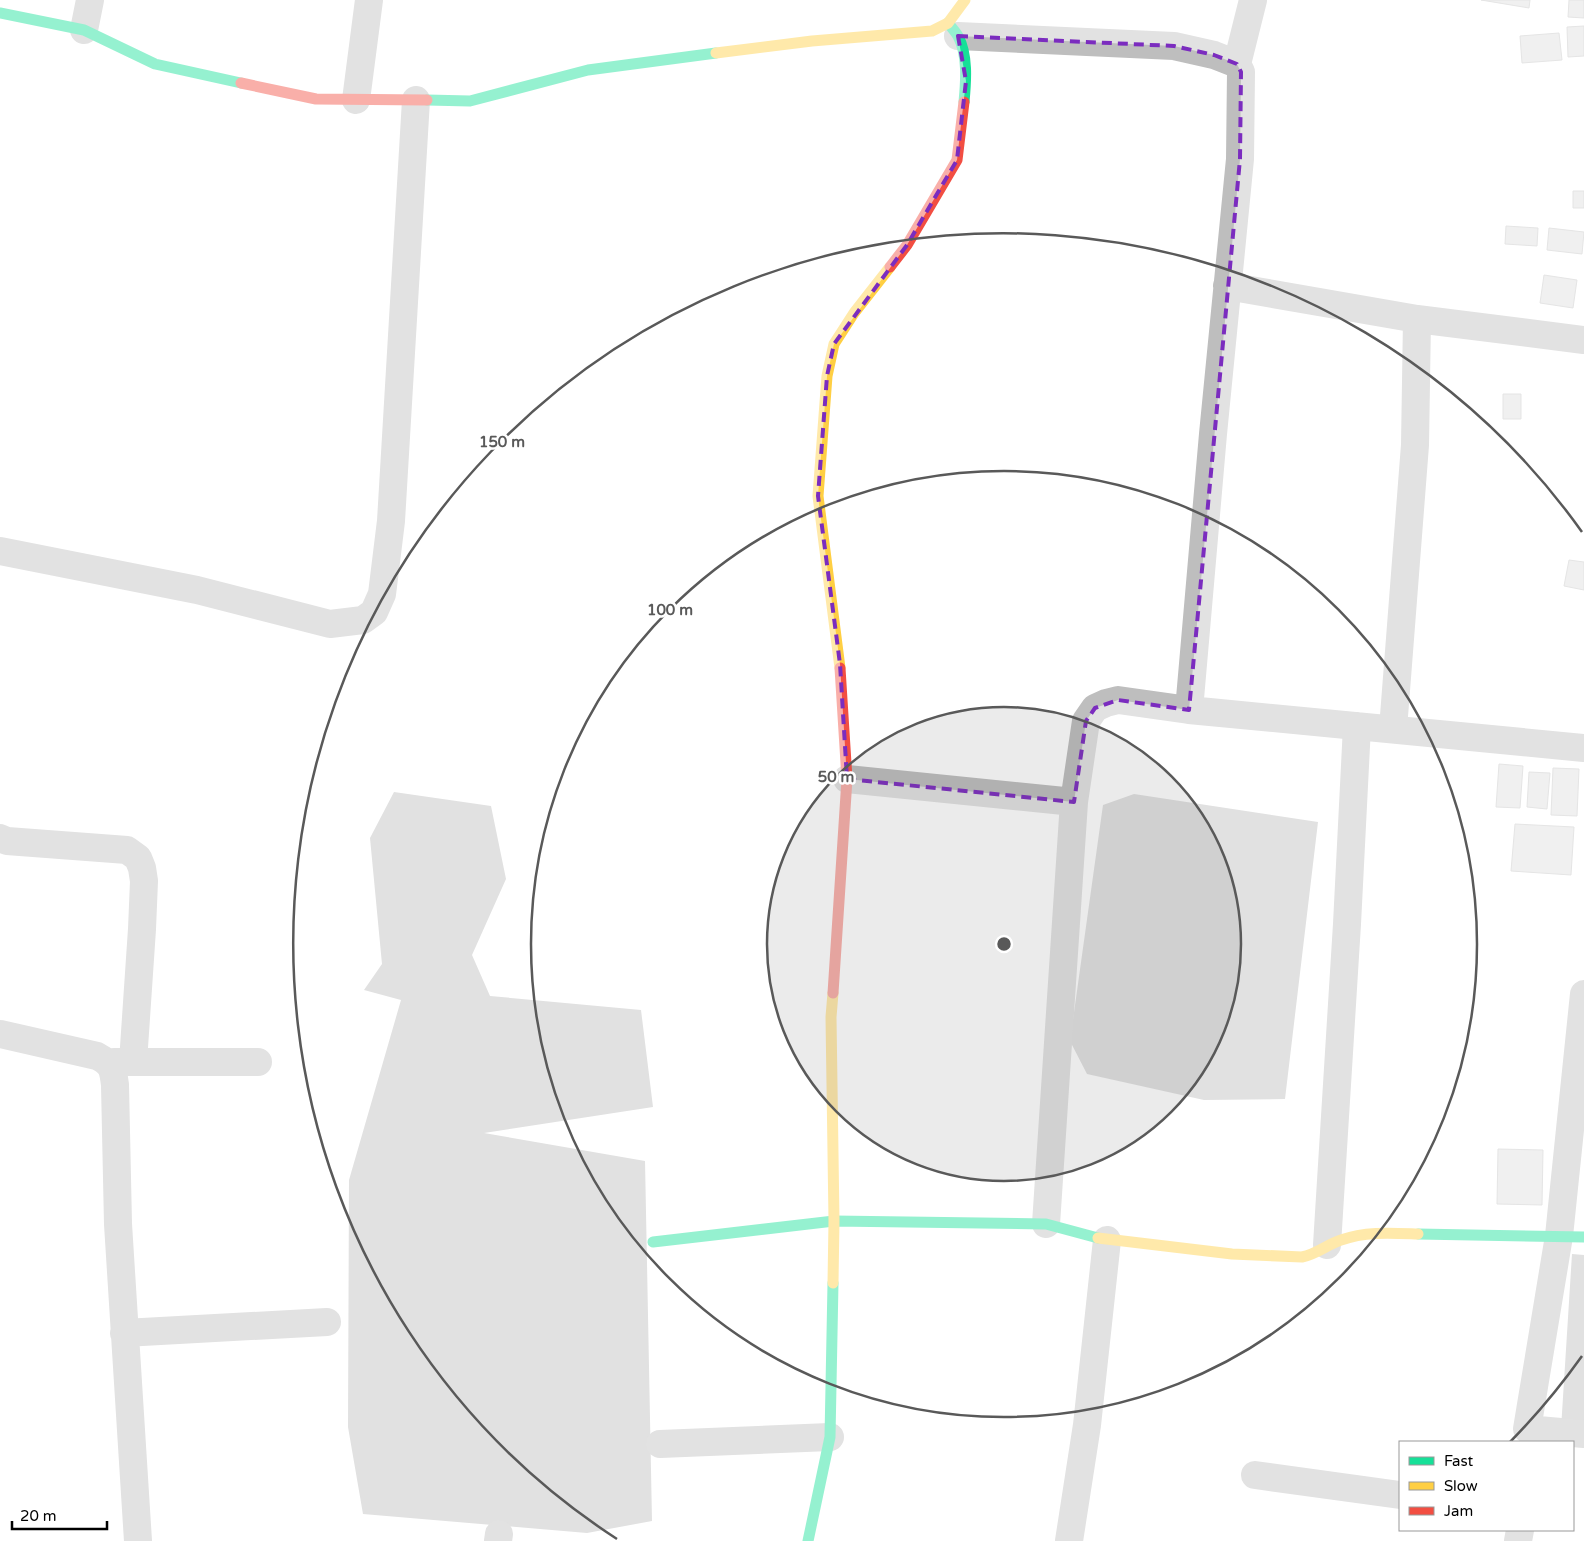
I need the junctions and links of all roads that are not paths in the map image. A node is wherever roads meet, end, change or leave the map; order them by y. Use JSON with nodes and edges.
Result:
{"nodes":[{"id":1,"x":90,"y":0,"type":"edge"},
{"id":2,"x":369,"y":0,"type":"edge"},
{"id":3,"x":964,"y":0,"type":"edge"},
{"id":4,"x":1252,"y":0,"type":"edge"},
{"id":5,"x":0,"y":13,"type":"edge"},
{"id":6,"x":953,"y":29,"type":"junction"},
{"id":7,"x":84,"y":30,"type":"junction"},
{"id":8,"x":1237,"y":64,"type":"junction"},
{"id":9,"x":356,"y":100,"type":"junction"},
{"id":10,"x":416,"y":100,"type":"junction"},
{"id":11,"x":1227,"y":286,"type":"junction"},
{"id":12,"x":1417,"y":319,"type":"junction"},
{"id":13,"x":1584,"y":340,"type":"edge"},
{"id":14,"x":0,"y":551,"type":"edge"},
{"id":15,"x":1189,"y":710,"type":"junction"},
{"id":16,"x":1357,"y":726,"type":"junction"},
{"id":17,"x":1393,"y":729,"type":"junction"},
{"id":18,"x":1584,"y":748,"type":"edge"},
{"id":19,"x":847,"y":779,"type":"junction"},
{"id":20,"x":1074,"y":802,"type":"junction"},
{"id":21,"x":0,"y":838,"type":"edge"},
{"id":22,"x":1584,"y":994,"type":"edge"},
{"id":23,"x":0,"y":1034,"type":"edge"},
{"id":24,"x":120,"y":1062,"type":"junction"},
{"id":25,"x":258,"y":1062,"type":"dead end"},
{"id":26,"x":834,"y":1221,"type":"junction"},
{"id":27,"x":1046,"y":1224,"type":"junction"},
{"id":28,"x":1571,"y":1237,"type":"edge"},
{"id":29,"x":1107,"y":1240,"type":"junction"},
{"id":30,"x":653,"y":1242,"type":"dead end"},
{"id":31,"x":1327,"y":1245,"type":"junction"},
{"id":32,"x":327,"y":1322,"type":"dead end"},
{"id":33,"x":124,"y":1333,"type":"junction"},
{"id":34,"x":1584,"y":1434,"type":"edge"},
{"id":35,"x":1527,"y":1435,"type":"edge"},
{"id":36,"x":830,"y":1437,"type":"junction"},
{"id":37,"x":660,"y":1444,"type":"dead end"},
{"id":38,"x":1255,"y":1475,"type":"dead end"},
{"id":39,"x":1399,"y":1495,"type":"edge"},
{"id":40,"x":138,"y":1541,"type":"edge"},
{"id":41,"x":808,"y":1541,"type":"edge"},
{"id":42,"x":1068,"y":1541,"type":"edge"}],
"edges":[{"from":1,"to":7,"type":"street"},
{"from":2,"to":9,"type":"street"},
{"from":3,"to":6,"type":"street"},
{"from":4,"to":8,"type":"street"},
{"from":5,"to":7,"type":"street"},
{"from":6,"to":8,"type":"street"},
{"from":6,"to":10,"type":"street"},
{"from":6,"to":19,"type":"street"},
{"from":7,"to":9,"type":"street"},
{"from":8,"to":11,"type":"street"},
{"from":9,"to":10,"type":"street"},
{"from":10,"to":14,"type":"street"},
{"from":11,"to":12,"type":"street"},
{"from":11,"to":15,"type":"street"},
{"from":12,"to":13,"type":"street"},
{"from":12,"to":17,"type":"street"},
{"from":15,"to":16,"type":"street"},
{"from":15,"to":20,"type":"street"},
{"from":16,"to":17,"type":"street"},
{"from":16,"to":31,"type":"street"},
{"from":17,"to":18,"type":"street"},
{"from":19,"to":20,"type":"street"},
{"from":19,"to":26,"type":"street"},
{"from":20,"to":27,"type":"street"},
{"from":21,"to":24,"type":"street"},
{"from":22,"to":28,"type":"street"},
{"from":23,"to":24,"type":"street"},
{"from":24,"to":25,"type":"street"},
{"from":24,"to":33,"type":"street"},
{"from":26,"to":27,"type":"street"},
{"from":26,"to":30,"type":"street"},
{"from":26,"to":36,"type":"street"},
{"from":27,"to":29,"type":"street"},
{"from":28,"to":31,"type":"street"},
{"from":28,"to":35,"type":"street"},
{"from":29,"to":31,"type":"street"},
{"from":29,"to":42,"type":"street"},
{"from":32,"to":33,"type":"street"},
{"from":33,"to":40,"type":"street"},
{"from":34,"to":35,"type":"street"},
{"from":36,"to":37,"type":"street"},
{"from":36,"to":41,"type":"street"},
{"from":38,"to":39,"type":"street"}]}
